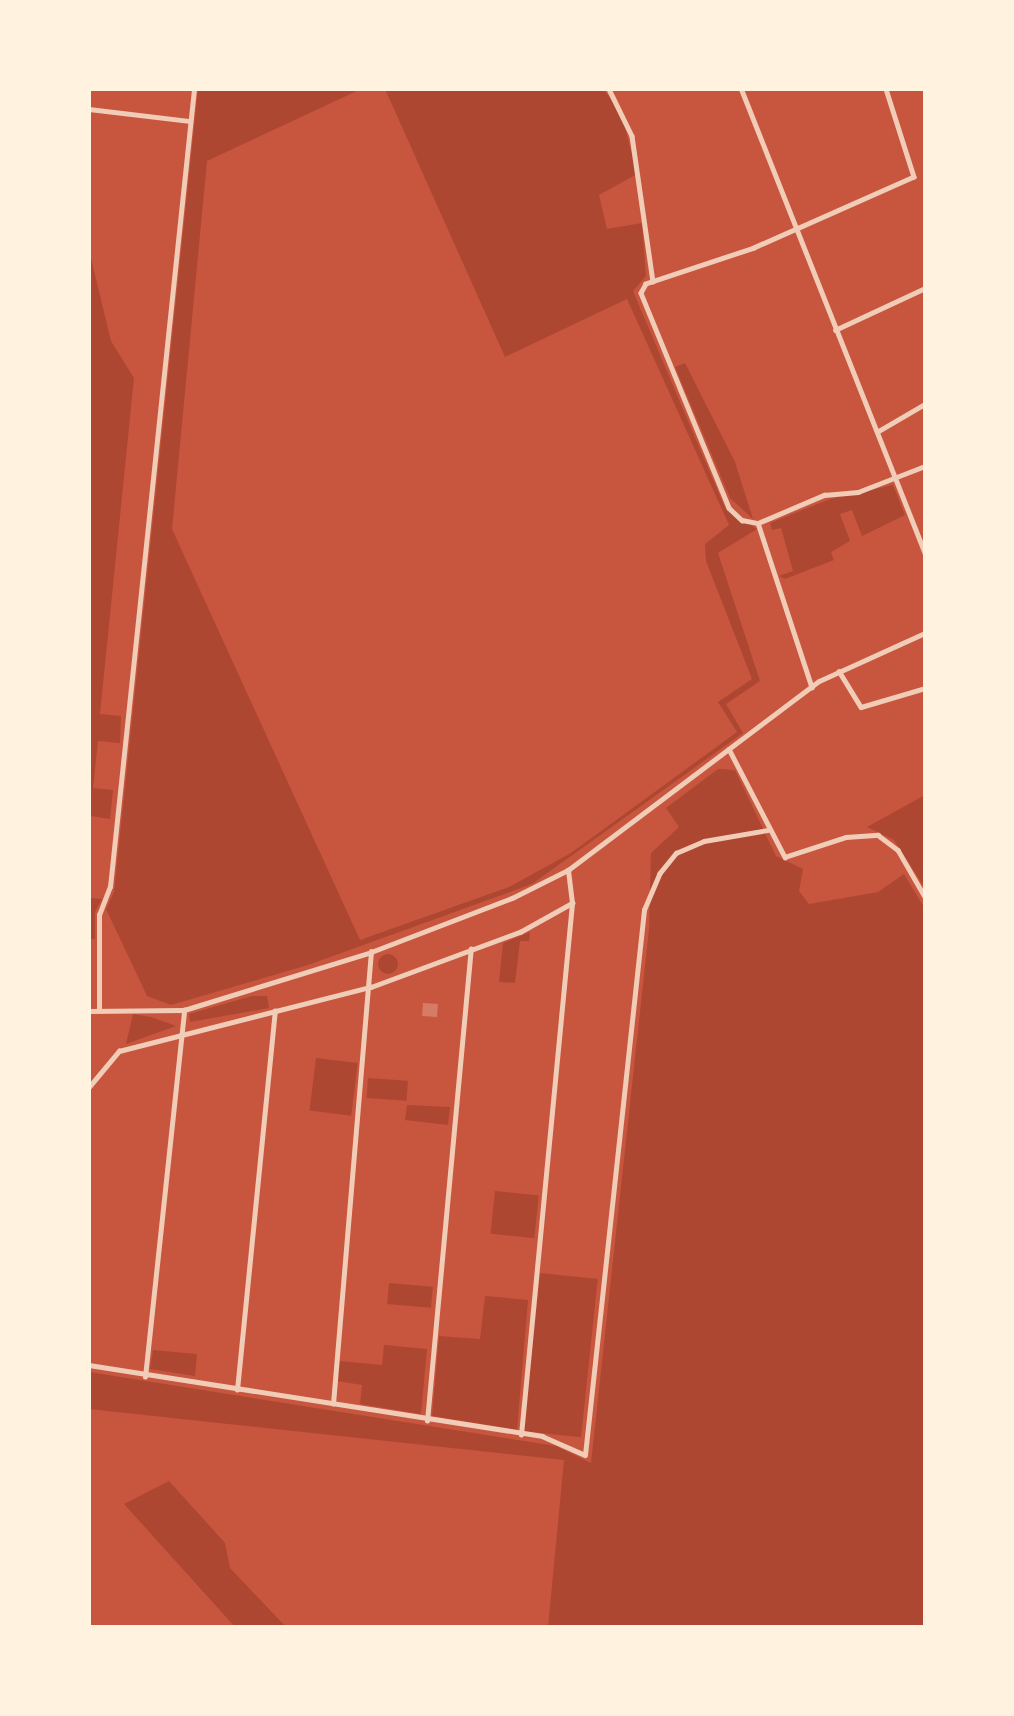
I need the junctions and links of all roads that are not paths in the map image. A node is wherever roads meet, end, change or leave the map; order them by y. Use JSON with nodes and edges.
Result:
{"nodes":[{"id":1,"x":194,"y":89,"type":"edge"},
{"id":2,"x":610,"y":89,"type":"edge"},
{"id":3,"x":741,"y":89,"type":"edge"},
{"id":4,"x":886,"y":89,"type":"edge"},
{"id":5,"x":89,"y":109,"type":"edge"},
{"id":6,"x":190,"y":121,"type":"junction"},
{"id":7,"x":796,"y":230,"type":"junction"},
{"id":8,"x":653,"y":281,"type":"junction"},
{"id":9,"x":925,"y":288,"type":"edge"},
{"id":10,"x":835,"y":330,"type":"junction"},
{"id":11,"x":925,"y":404,"type":"edge"},
{"id":12,"x":876,"y":432,"type":"junction"},
{"id":13,"x":925,"y":466,"type":"edge"},
{"id":14,"x":896,"y":480,"type":"junction"},
{"id":15,"x":758,"y":523,"type":"junction"},
{"id":16,"x":925,"y":553,"type":"edge"},
{"id":17,"x":925,"y":633,"type":"edge"},
{"id":18,"x":839,"y":670,"type":"junction"},
{"id":19,"x":812,"y":687,"type":"junction"},
{"id":20,"x":925,"y":688,"type":"edge"},
{"id":21,"x":729,"y":749,"type":"junction"},
{"id":22,"x":768,"y":830,"type":"junction"},
{"id":23,"x":568,"y":870,"type":"junction"},
{"id":24,"x":925,"y":897,"type":"edge"},
{"id":25,"x":572,"y":903,"type":"junction"},
{"id":26,"x":471,"y":949,"type":"junction"},
{"id":27,"x":371,"y":952,"type":"junction"},
{"id":28,"x":372,"y":987,"type":"junction"},
{"id":29,"x":99,"y":1009,"type":"junction"},
{"id":30,"x":184,"y":1010,"type":"junction"},
{"id":31,"x":89,"y":1011,"type":"edge"},
{"id":32,"x":275,"y":1011,"type":"junction"},
{"id":33,"x":179,"y":1032,"type":"junction"},
{"id":34,"x":89,"y":1087,"type":"edge"},
{"id":35,"x":89,"y":1365,"type":"edge"},
{"id":36,"x":145,"y":1377,"type":"junction"},
{"id":37,"x":237,"y":1390,"type":"junction"},
{"id":38,"x":333,"y":1404,"type":"junction"},
{"id":39,"x":426,"y":1421,"type":"junction"},
{"id":40,"x":521,"y":1435,"type":"junction"}],
"edges":[{"from":1,"to":6,"type":"street"},
{"from":2,"to":8,"type":"street"},
{"from":3,"to":7,"type":"street"},
{"from":4,"to":7,"type":"street"},
{"from":5,"to":6,"type":"street"},
{"from":6,"to":29,"type":"street"},
{"from":7,"to":8,"type":"street"},
{"from":7,"to":10,"type":"street"},
{"from":8,"to":15,"type":"street"},
{"from":9,"to":10,"type":"street"},
{"from":10,"to":12,"type":"street"},
{"from":11,"to":12,"type":"street"},
{"from":12,"to":14,"type":"street"},
{"from":13,"to":14,"type":"street"},
{"from":14,"to":15,"type":"street"},
{"from":14,"to":16,"type":"street"},
{"from":15,"to":19,"type":"street"},
{"from":17,"to":18,"type":"street"},
{"from":18,"to":19,"type":"street"},
{"from":18,"to":20,"type":"street"},
{"from":19,"to":21,"type":"street"},
{"from":21,"to":22,"type":"street"},
{"from":21,"to":23,"type":"street"},
{"from":22,"to":24,"type":"street"},
{"from":22,"to":40,"type":"street"},
{"from":23,"to":25,"type":"street"},
{"from":23,"to":27,"type":"street"},
{"from":25,"to":26,"type":"street"},
{"from":25,"to":40,"type":"street"},
{"from":26,"to":28,"type":"street"},
{"from":26,"to":39,"type":"street"},
{"from":27,"to":28,"type":"street"},
{"from":27,"to":30,"type":"street"},
{"from":28,"to":32,"type":"street"},
{"from":28,"to":38,"type":"street"},
{"from":29,"to":30,"type":"street"},
{"from":29,"to":31,"type":"street"},
{"from":30,"to":33,"type":"street"},
{"from":32,"to":33,"type":"street"},
{"from":32,"to":37,"type":"street"},
{"from":33,"to":34,"type":"street"},
{"from":33,"to":36,"type":"street"},
{"from":35,"to":36,"type":"street"},
{"from":36,"to":37,"type":"street"},
{"from":37,"to":38,"type":"street"},
{"from":38,"to":39,"type":"street"},
{"from":39,"to":40,"type":"street"}]}
